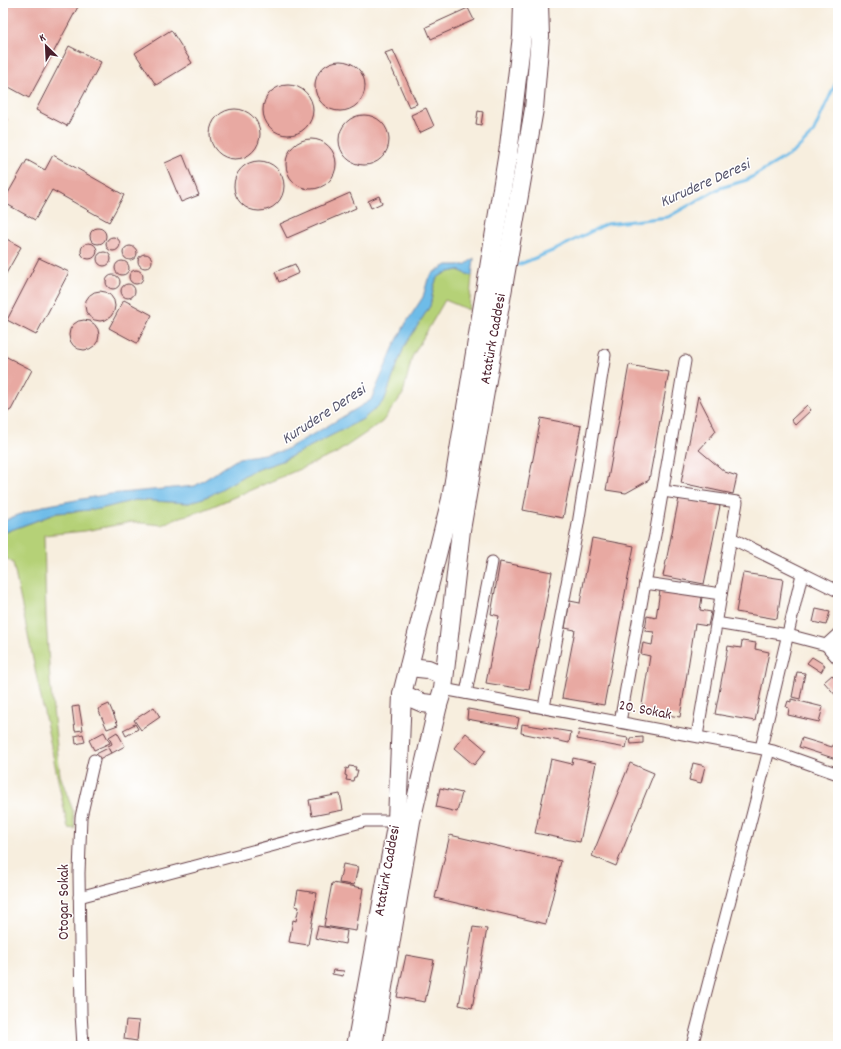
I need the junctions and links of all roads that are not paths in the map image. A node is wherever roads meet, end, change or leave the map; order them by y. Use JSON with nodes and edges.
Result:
{"nodes":[{"id":1,"x":523,"y":3,"type":"edge"},
{"id":2,"x":539,"y":3,"type":"edge"},
{"id":3,"x":501,"y":253,"type":"junction"},
{"id":4,"x":497,"y":278,"type":"junction"},
{"id":5,"x":606,"y":355,"type":"dead end"},
{"id":6,"x":685,"y":361,"type":"dead end"},
{"id":7,"x":663,"y":491,"type":"junction"},
{"id":8,"x":731,"y":538,"type":"junction"},
{"id":9,"x":492,"y":562,"type":"dead end"},
{"id":10,"x":802,"y":574,"type":"junction"},
{"id":11,"x":645,"y":583,"type":"junction"},
{"id":12,"x":838,"y":591,"type":"edge"},
{"id":13,"x":721,"y":594,"type":"junction"},
{"id":14,"x":716,"y":623,"type":"junction"},
{"id":15,"x":838,"y":634,"type":"edge"},
{"id":16,"x":788,"y":635,"type":"junction"},
{"id":17,"x":826,"y":646,"type":"junction"},
{"id":18,"x":838,"y":659,"type":"edge"},
{"id":19,"x":409,"y":667,"type":"junction"},
{"id":20,"x":442,"y":690,"type":"junction"},
{"id":21,"x":466,"y":693,"type":"junction"},
{"id":22,"x":402,"y":694,"type":"junction"},
{"id":23,"x":544,"y":708,"type":"junction"},
{"id":24,"x":620,"y":722,"type":"junction"},
{"id":25,"x":697,"y":736,"type":"junction"},
{"id":26,"x":765,"y":749,"type":"junction"},
{"id":27,"x":94,"y":760,"type":"dead end"},
{"id":28,"x":838,"y":774,"type":"edge"},
{"id":29,"x":396,"y":821,"type":"junction"},
{"id":30,"x":79,"y":897,"type":"junction"},
{"id":31,"x":83,"y":1046,"type":"edge"},
{"id":32,"x":356,"y":1046,"type":"edge"},
{"id":33,"x":373,"y":1046,"type":"edge"},
{"id":34,"x":692,"y":1046,"type":"edge"}],
"edges":[{"from":1,"to":3,"type":"main road","name":"Atatürk Caddesi"},
{"from":2,"to":3,"type":"main road","name":"Atatürk Caddesi"},
{"from":3,"to":4,"type":"main road","name":"Atatürk Caddesi"},
{"from":4,"to":19,"type":"main road","name":"Atatürk Caddesi"},
{"from":4,"to":20,"type":"main road","name":"Atatürk Caddesi"},
{"from":5,"to":23,"type":"street"},
{"from":6,"to":7,"type":"street"},
{"from":7,"to":8,"type":"street"},
{"from":7,"to":11,"type":"street"},
{"from":8,"to":10,"type":"street"},
{"from":8,"to":13,"type":"street"},
{"from":9,"to":21,"type":"street"},
{"from":10,"to":12,"type":"street"},
{"from":10,"to":16,"type":"street"},
{"from":11,"to":13,"type":"street"},
{"from":11,"to":24,"type":"street"},
{"from":13,"to":14,"type":"street"},
{"from":14,"to":16,"type":"street"},
{"from":14,"to":25,"type":"street"},
{"from":15,"to":17,"type":"street"},
{"from":16,"to":17,"type":"street"},
{"from":16,"to":26,"type":"street"},
{"from":17,"to":18,"type":"street"},
{"from":19,"to":20,"type":"main road"},
{"from":19,"to":22,"type":"main road","name":"Atatürk Caddesi"},
{"from":20,"to":21,"type":"street","name":"20. Sokak"},
{"from":20,"to":22,"type":"main road"},
{"from":20,"to":33,"type":"main road","name":"Atatürk Caddesi"},
{"from":21,"to":23,"type":"street","name":"20. Sokak"},
{"from":22,"to":29,"type":"main road","name":"Atatürk Caddesi"},
{"from":23,"to":24,"type":"street","name":"20. Sokak"},
{"from":24,"to":25,"type":"street","name":"20. Sokak"},
{"from":25,"to":26,"type":"street","name":"20. Sokak"},
{"from":26,"to":28,"type":"street","name":"20. Sokak"},
{"from":26,"to":34,"type":"street"},
{"from":27,"to":30,"type":"street","name":"Otogar Sokak"},
{"from":29,"to":30,"type":"street"},
{"from":29,"to":32,"type":"main road","name":"Atatürk Caddesi"},
{"from":30,"to":31,"type":"street","name":"Otogar Sokak"}]}
